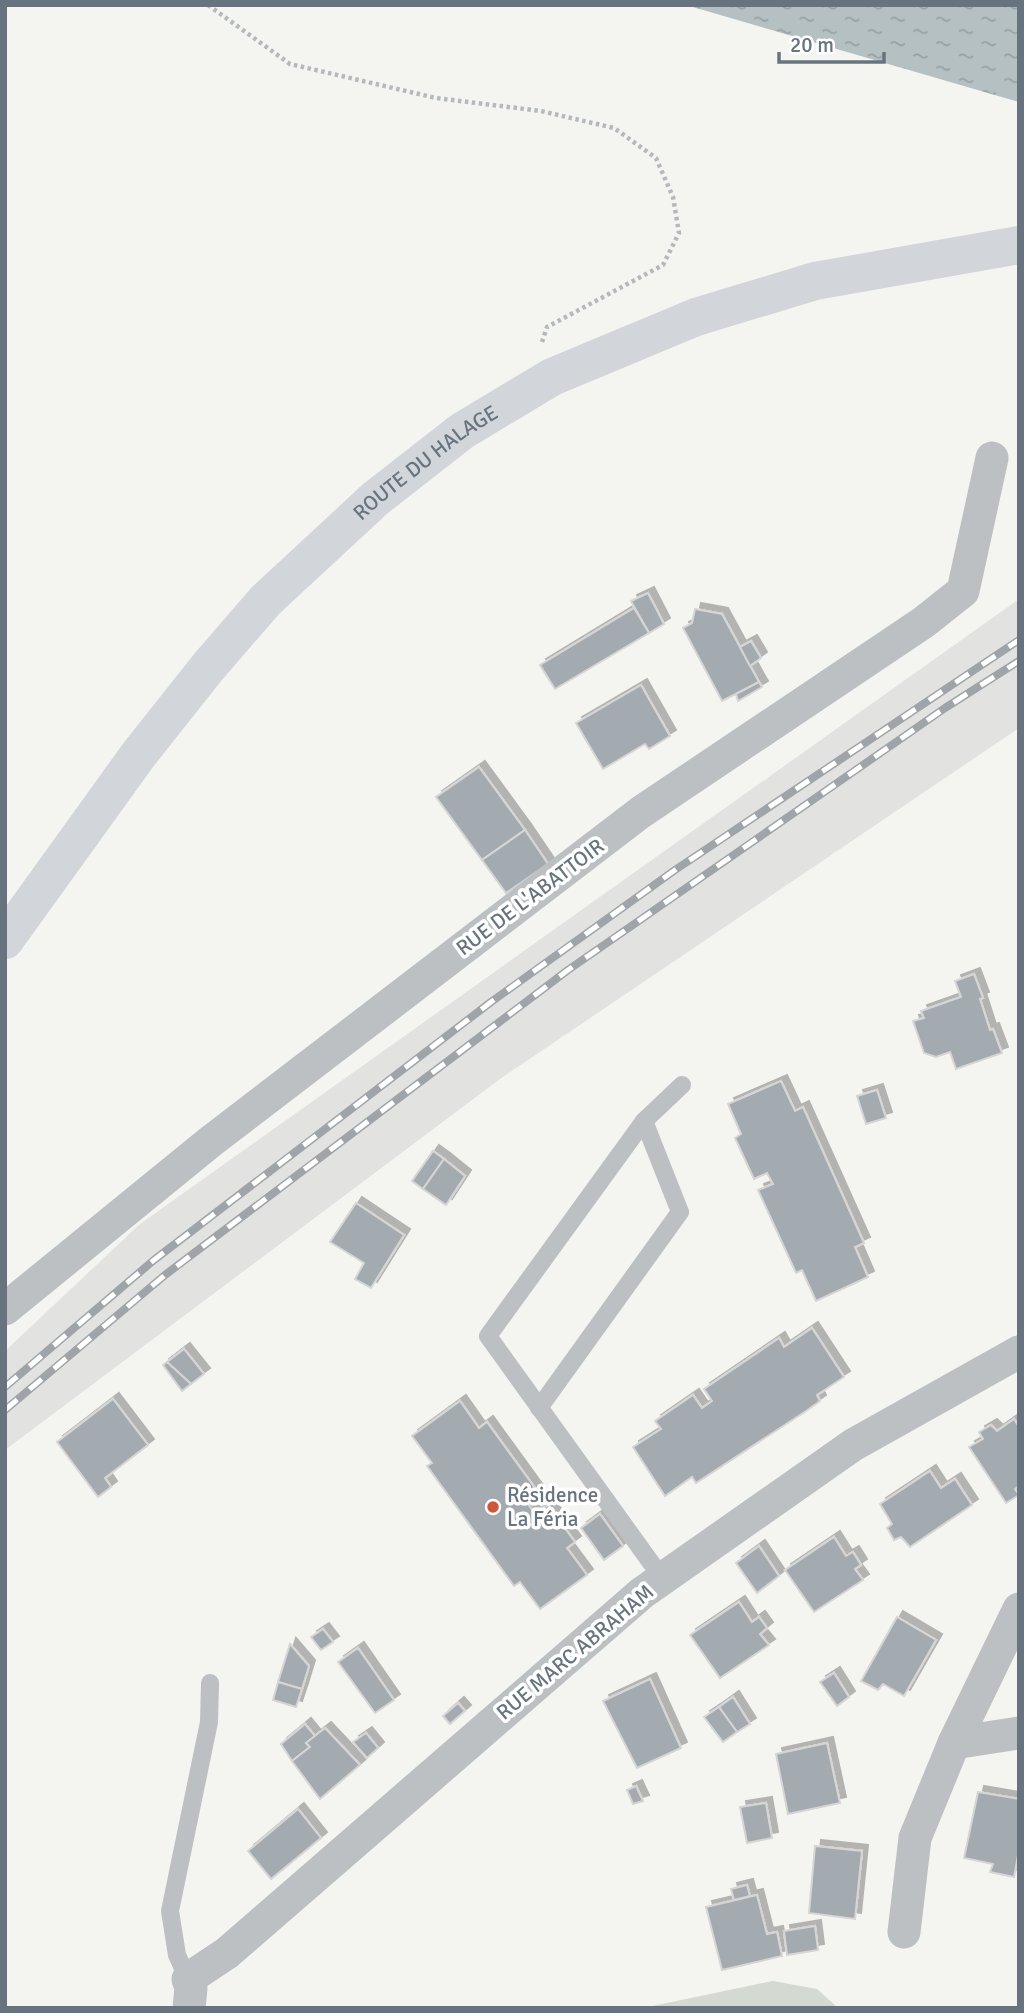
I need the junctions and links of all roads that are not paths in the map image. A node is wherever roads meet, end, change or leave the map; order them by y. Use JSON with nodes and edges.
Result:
{"nodes":[{"id":1,"x":1019,"y":245,"type":"edge"},
{"id":2,"x":992,"y":458,"type":"dead end"},
{"id":3,"x":5,"y":940,"type":"edge"},
{"id":4,"x":682,"y":1085,"type":"dead end"},
{"id":5,"x":644,"y":1121,"type":"junction"},
{"id":6,"x":5,"y":1309,"type":"edge"},
{"id":7,"x":1019,"y":1352,"type":"edge"},
{"id":8,"x":540,"y":1408,"type":"junction"},
{"id":9,"x":662,"y":1578,"type":"junction"},
{"id":10,"x":1019,"y":1609,"type":"edge"},
{"id":11,"x":210,"y":1683,"type":"dead end"},
{"id":12,"x":1019,"y":1733,"type":"edge"},
{"id":13,"x":954,"y":1743,"type":"junction"},
{"id":14,"x":904,"y":1932,"type":"dead end"},
{"id":15,"x":188,"y":1993,"type":"edge"}],
"edges":[{"from":1,"to":3,"type":"main road","name":"ROUTE DU HALAGE"},
{"from":2,"to":6,"type":"street","name":"RUE DE L'ABATTOIR"},
{"from":4,"to":5,"type":"lane"},
{"from":5,"to":8,"type":"lane"},
{"from":5,"to":8,"type":"lane"},
{"from":7,"to":9,"type":"street","name":"RUE MARC ABRAHAM"},
{"from":8,"to":9,"type":"lane"},
{"from":9,"to":15,"type":"street","name":"RUE MARC ABRAHAM"},
{"from":10,"to":13,"type":"street"},
{"from":11,"to":15,"type":"lane"},
{"from":12,"to":13,"type":"street"},
{"from":13,"to":14,"type":"street"}]}
